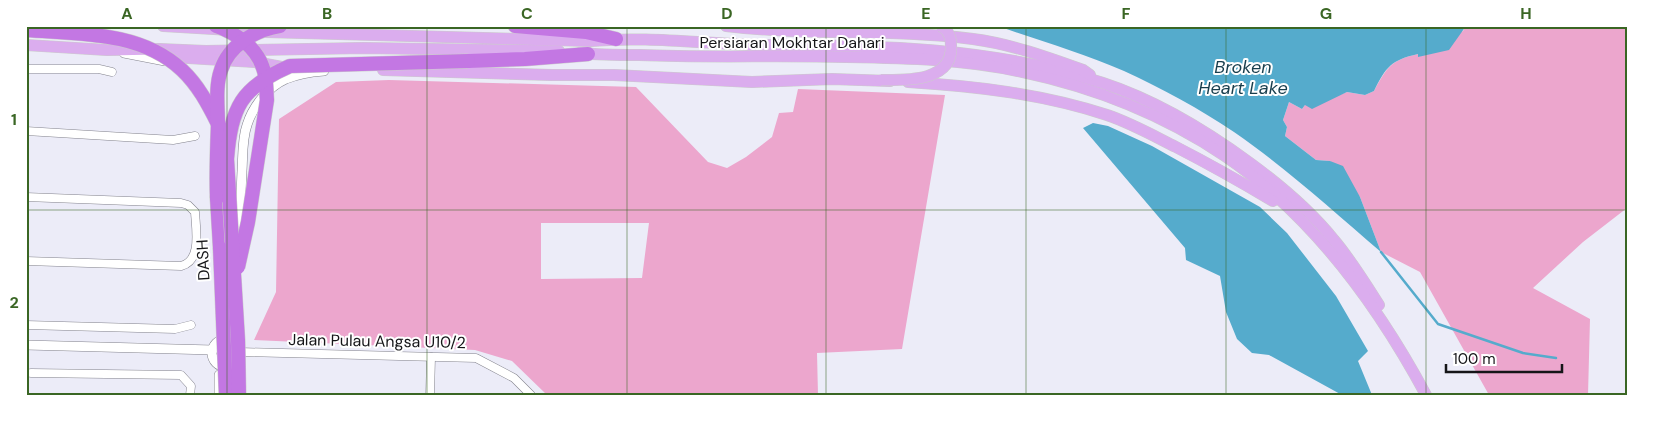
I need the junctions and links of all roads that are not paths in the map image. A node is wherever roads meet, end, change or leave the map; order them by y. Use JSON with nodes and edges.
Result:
{"nodes":[{"id":1,"x":163,"y":26,"type":"edge"},
{"id":2,"x":216,"y":26,"type":"edge"},
{"id":3,"x":280,"y":26,"type":"edge"},
{"id":4,"x":515,"y":26,"type":"edge"},
{"id":5,"x":726,"y":26,"type":"edge"},
{"id":6,"x":941,"y":26,"type":"edge"},
{"id":7,"x":26,"y":30,"type":"edge"},
{"id":8,"x":616,"y":39,"type":"junction"},
{"id":9,"x":26,"y":45,"type":"edge"},
{"id":10,"x":107,"y":50,"type":"junction"},
{"id":11,"x":588,"y":54,"type":"junction"},
{"id":12,"x":26,"y":68,"type":"edge"},
{"id":13,"x":334,"y":69,"type":"junction"},
{"id":14,"x":112,"y":72,"type":"dead end"},
{"id":15,"x":882,"y":80,"type":"junction"},
{"id":16,"x":1103,"y":83,"type":"junction"},
{"id":17,"x":218,"y":124,"type":"junction"},
{"id":18,"x":26,"y":131,"type":"edge"},
{"id":19,"x":195,"y":136,"type":"dead end"},
{"id":20,"x":26,"y":197,"type":"edge"},
{"id":21,"x":1295,"y":215,"type":"junction"},
{"id":22,"x":26,"y":261,"type":"edge"},
{"id":23,"x":234,"y":283,"type":"junction"},
{"id":24,"x":191,"y":325,"type":"dead end"},
{"id":25,"x":26,"y":326,"type":"edge"},
{"id":26,"x":221,"y":340,"type":"junction"},
{"id":27,"x":234,"y":342,"type":"junction"},
{"id":28,"x":26,"y":345,"type":"edge"},
{"id":29,"x":213,"y":350,"type":"junction"},
{"id":30,"x":240,"y":352,"type":"junction"},
{"id":31,"x":431,"y":357,"type":"junction"},
{"id":32,"x":220,"y":365,"type":"junction"},
{"id":33,"x":233,"y":365,"type":"junction"},
{"id":34,"x":31,"y":373,"type":"dead end"},
{"id":35,"x":190,"y":395,"type":"edge"},
{"id":36,"x":219,"y":395,"type":"edge"},
{"id":37,"x":226,"y":395,"type":"edge"},
{"id":38,"x":232,"y":395,"type":"edge"},
{"id":39,"x":239,"y":395,"type":"edge"},
{"id":40,"x":430,"y":395,"type":"edge"},
{"id":41,"x":531,"y":395,"type":"edge"},
{"id":42,"x":1428,"y":395,"type":"edge"}],
"edges":[{"from":1,"to":8,"type":"main road","name":"Persiaran Mokhtar Dahari"},
{"from":2,"to":23,"type":"highway","bridge":true},
{"from":3,"to":17,"type":"highway","name":"DASH","bridge":true},
{"from":4,"to":8,"type":"highway"},
{"from":5,"to":16,"type":"main road"},
{"from":6,"to":15,"type":"main road","bridge":true},
{"from":7,"to":17,"type":"highway","bridge":true},
{"from":8,"to":16,"type":"main road","name":"Persiaran Mokhtar Dahari"},
{"from":9,"to":10,"type":"main road","name":"Persiaran Mokhtar Dahari"},
{"from":10,"to":11,"type":"main road","name":"Persiaran Mokhtar Dahari"},
{"from":10,"to":13,"type":"main road"},
{"from":10,"to":26,"type":"street"},
{"from":11,"to":21,"type":"main road","name":"Persiaran Mokhtar Dahari"},
{"from":11,"to":23,"type":"highway","bridge":true},
{"from":12,"to":14,"type":"street"},
{"from":13,"to":15,"type":"main road"},
{"from":13,"to":27,"type":"street"},
{"from":15,"to":21,"type":"main road"},
{"from":16,"to":42,"type":"main road","name":"Persiaran Mokhtar Dahari"},
{"from":17,"to":37,"type":"highway","name":"DASH","bridge":true},
{"from":18,"to":19,"type":"street"},
{"from":20,"to":22,"type":"street"},
{"from":21,"to":42,"type":"main road","name":"Persiaran Mokhtar Dahari"},
{"from":23,"to":39,"type":"highway","name":"DASH","bridge":true},
{"from":24,"to":25,"type":"street"},
{"from":26,"to":27,"type":"street"},
{"from":26,"to":29,"type":"street"},
{"from":27,"to":30,"type":"street"},
{"from":28,"to":29,"type":"street"},
{"from":29,"to":32,"type":"street"},
{"from":30,"to":31,"type":"street","name":"Jalan Pulau Angsa U10/2"},
{"from":30,"to":33,"type":"street"},
{"from":31,"to":40,"type":"street"},
{"from":31,"to":41,"type":"street","name":"Jalan Pulau Angsa U10/2"},
{"from":32,"to":33,"type":"street"},
{"from":32,"to":36,"type":"street"},
{"from":33,"to":38,"type":"street"},
{"from":34,"to":35,"type":"street"}]}
